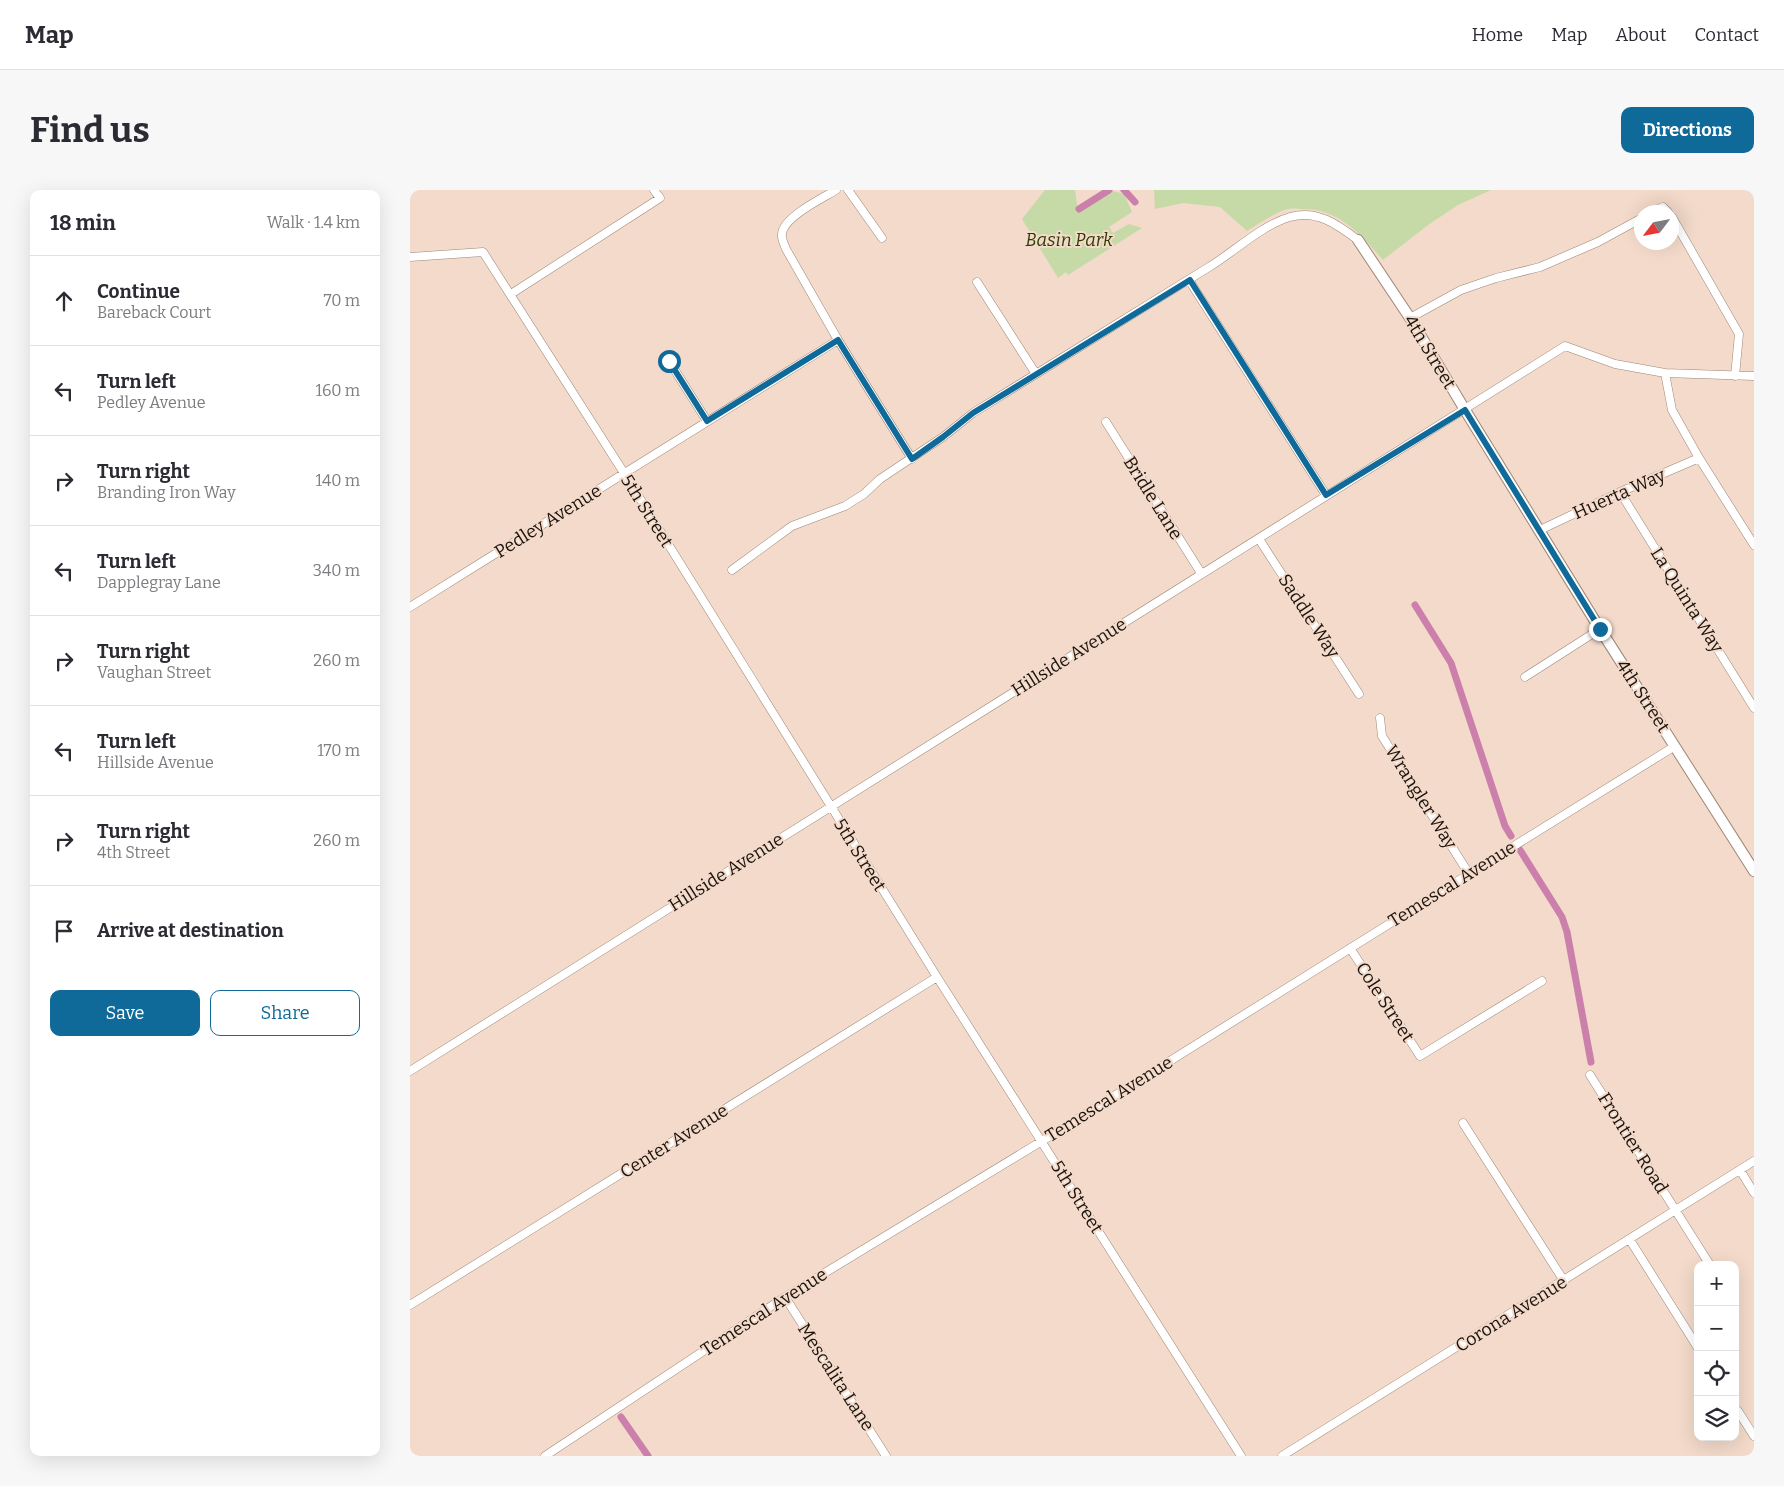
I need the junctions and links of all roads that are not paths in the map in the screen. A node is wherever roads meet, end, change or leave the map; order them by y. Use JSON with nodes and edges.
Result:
{"nodes":[{"id":1,"x":654,"y":190,"type":"edge"},
{"id":2,"x":836,"y":190,"type":"edge"},
{"id":3,"x":848,"y":190,"type":"edge"},
{"id":4,"x":1634,"y":222,"type":"edge"},
{"id":5,"x":1679,"y":230,"type":"edge"},
{"id":6,"x":882,"y":238,"type":"dead end"},
{"id":7,"x":1358,"y":240,"type":"joint"},
{"id":8,"x":410,"y":257,"type":"edge"},
{"id":9,"x":1190,"y":280,"type":"junction"},
{"id":10,"x":977,"y":282,"type":"dead end"},
{"id":11,"x":510,"y":294,"type":"junction"},
{"id":12,"x":1410,"y":318,"type":"junction"},
{"id":13,"x":838,"y":340,"type":"junction"},
{"id":14,"x":669,"y":361,"type":"dead end"},
{"id":15,"x":1665,"y":373,"type":"junction"},
{"id":16,"x":1036,"y":374,"type":"junction"},
{"id":17,"x":1735,"y":376,"type":"junction"},
{"id":18,"x":1754,"y":376,"type":"edge"},
{"id":19,"x":1465,"y":410,"type":"junction"},
{"id":20,"x":707,"y":421,"type":"junction"},
{"id":21,"x":1106,"y":422,"type":"dead end"},
{"id":22,"x":1699,"y":458,"type":"junction"},
{"id":23,"x":912,"y":459,"type":"junction"},
{"id":24,"x":624,"y":473,"type":"junction"},
{"id":25,"x":1620,"y":492,"type":"junction"},
{"id":26,"x":1326,"y":495,"type":"junction"},
{"id":27,"x":1540,"y":530,"type":"junction"},
{"id":28,"x":1259,"y":539,"type":"junction"},
{"id":29,"x":1754,"y":545,"type":"edge"},
{"id":30,"x":732,"y":570,"type":"dead end"},
{"id":31,"x":1201,"y":574,"type":"junction"},
{"id":32,"x":410,"y":607,"type":"edge"},
{"id":33,"x":1600,"y":629,"type":"junction"},
{"id":34,"x":1525,"y":677,"type":"dead end"},
{"id":35,"x":1359,"y":694,"type":"dead end"},
{"id":36,"x":1754,"y":708,"type":"edge"},
{"id":37,"x":1380,"y":718,"type":"dead end"},
{"id":38,"x":1676,"y":746,"type":"junction"},
{"id":39,"x":831,"y":807,"type":"junction"},
{"id":40,"x":1754,"y":871,"type":"edge"},
{"id":41,"x":1469,"y":874,"type":"junction"},
{"id":42,"x":1350,"y":948,"type":"junction"},
{"id":43,"x":937,"y":977,"type":"junction"},
{"id":44,"x":1542,"y":981,"type":"dead end"},
{"id":45,"x":410,"y":1071,"type":"edge"},
{"id":46,"x":1590,"y":1075,"type":"dead end"},
{"id":47,"x":1463,"y":1123,"type":"dead end"},
{"id":48,"x":1042,"y":1141,"type":"junction"},
{"id":49,"x":1754,"y":1162,"type":"edge"},
{"id":50,"x":1740,"y":1170,"type":"junction"},
{"id":51,"x":1754,"y":1193,"type":"edge"},
{"id":52,"x":1676,"y":1211,"type":"junction"},
{"id":53,"x":1630,"y":1240,"type":"junction"},
{"id":54,"x":1707,"y":1261,"type":"edge"},
{"id":55,"x":1564,"y":1281,"type":"junction"},
{"id":56,"x":785,"y":1298,"type":"junction"},
{"id":57,"x":410,"y":1305,"type":"edge"},
{"id":58,"x":1694,"y":1342,"type":"edge"},
{"id":59,"x":1739,"y":1413,"type":"edge"},
{"id":60,"x":1754,"y":1436,"type":"edge"},
{"id":61,"x":557,"y":1453,"type":"edge"},
{"id":62,"x":545,"y":1456,"type":"edge"},
{"id":63,"x":886,"y":1456,"type":"edge"},
{"id":64,"x":1241,"y":1456,"type":"edge"},
{"id":65,"x":1282,"y":1456,"type":"edge"}],
"edges":[{"from":1,"to":11,"type":"street"},
{"from":2,"to":13,"type":"street"},
{"from":3,"to":6,"type":"street"},
{"from":4,"to":12,"type":"street"},
{"from":5,"to":17,"type":"street"},
{"from":7,"to":9,"type":"street"},
{"from":7,"to":12,"type":"street","name":"4th Street"},
{"from":8,"to":11,"type":"street","name":"5th Street"},
{"from":9,"to":16,"type":"street"},
{"from":9,"to":26,"type":"street"},
{"from":10,"to":16,"type":"street"},
{"from":11,"to":24,"type":"street","name":"5th Street"},
{"from":12,"to":19,"type":"street","name":"4th Street"},
{"from":13,"to":20,"type":"street","name":"Pedley Avenue"},
{"from":13,"to":23,"type":"street"},
{"from":14,"to":20,"type":"street"},
{"from":15,"to":17,"type":"street","name":"Hillside Avenue"},
{"from":15,"to":19,"type":"street","name":"Hillside Avenue"},
{"from":15,"to":22,"type":"street"},
{"from":16,"to":23,"type":"street"},
{"from":17,"to":18,"type":"street","name":"Hillside Avenue"},
{"from":19,"to":26,"type":"street","name":"Hillside Avenue"},
{"from":19,"to":27,"type":"street","name":"4th Street"},
{"from":20,"to":24,"type":"street","name":"Pedley Avenue"},
{"from":21,"to":31,"type":"street","name":"Bridle Lane"},
{"from":22,"to":25,"type":"street","name":"Huerta Way"},
{"from":22,"to":29,"type":"street"},
{"from":23,"to":30,"type":"street"},
{"from":24,"to":32,"type":"street","name":"Pedley Avenue"},
{"from":24,"to":39,"type":"street","name":"5th Street"},
{"from":25,"to":27,"type":"street","name":"Huerta Way"},
{"from":25,"to":36,"type":"street","name":"La Quinta Way"},
{"from":26,"to":28,"type":"street","name":"Hillside Avenue"},
{"from":27,"to":33,"type":"street","name":"4th Street"},
{"from":28,"to":31,"type":"street","name":"Hillside Avenue"},
{"from":28,"to":35,"type":"street","name":"Saddle Way"},
{"from":31,"to":39,"type":"street","name":"Hillside Avenue"},
{"from":33,"to":34,"type":"street"},
{"from":33,"to":38,"type":"street","name":"4th Street"},
{"from":37,"to":41,"type":"street","name":"Wrangler Way"},
{"from":38,"to":40,"type":"street","name":"4th Street"},
{"from":38,"to":41,"type":"street","name":"Temescal Avenue"},
{"from":39,"to":43,"type":"street","name":"5th Street"},
{"from":39,"to":45,"type":"street","name":"Hillside Avenue"},
{"from":41,"to":42,"type":"street","name":"Temescal Avenue"},
{"from":42,"to":44,"type":"street","name":"Cole Street"},
{"from":42,"to":48,"type":"street","name":"Temescal Avenue"},
{"from":43,"to":48,"type":"street","name":"5th Street"},
{"from":43,"to":57,"type":"street","name":"Center Avenue"},
{"from":46,"to":52,"type":"street","name":"Frontier Road"},
{"from":47,"to":55,"type":"street"},
{"from":48,"to":56,"type":"street","name":"Temescal Avenue"},
{"from":48,"to":64,"type":"street","name":"5th Street"},
{"from":49,"to":50,"type":"street","name":"Corona Avenue"},
{"from":50,"to":51,"type":"street"},
{"from":50,"to":52,"type":"street","name":"Corona Avenue"},
{"from":52,"to":53,"type":"street","name":"Corona Avenue"},
{"from":52,"to":54,"type":"street","name":"Frontier Road"},
{"from":53,"to":55,"type":"street","name":"Corona Avenue"},
{"from":53,"to":58,"type":"street"},
{"from":55,"to":65,"type":"street","name":"Corona Avenue"},
{"from":56,"to":61,"type":"street","name":"Temescal Avenue"},
{"from":56,"to":63,"type":"street","name":"Mescalita Lane"},
{"from":59,"to":60,"type":"street"},
{"from":61,"to":62,"type":"street","name":"Temescal Avenue"}]}
